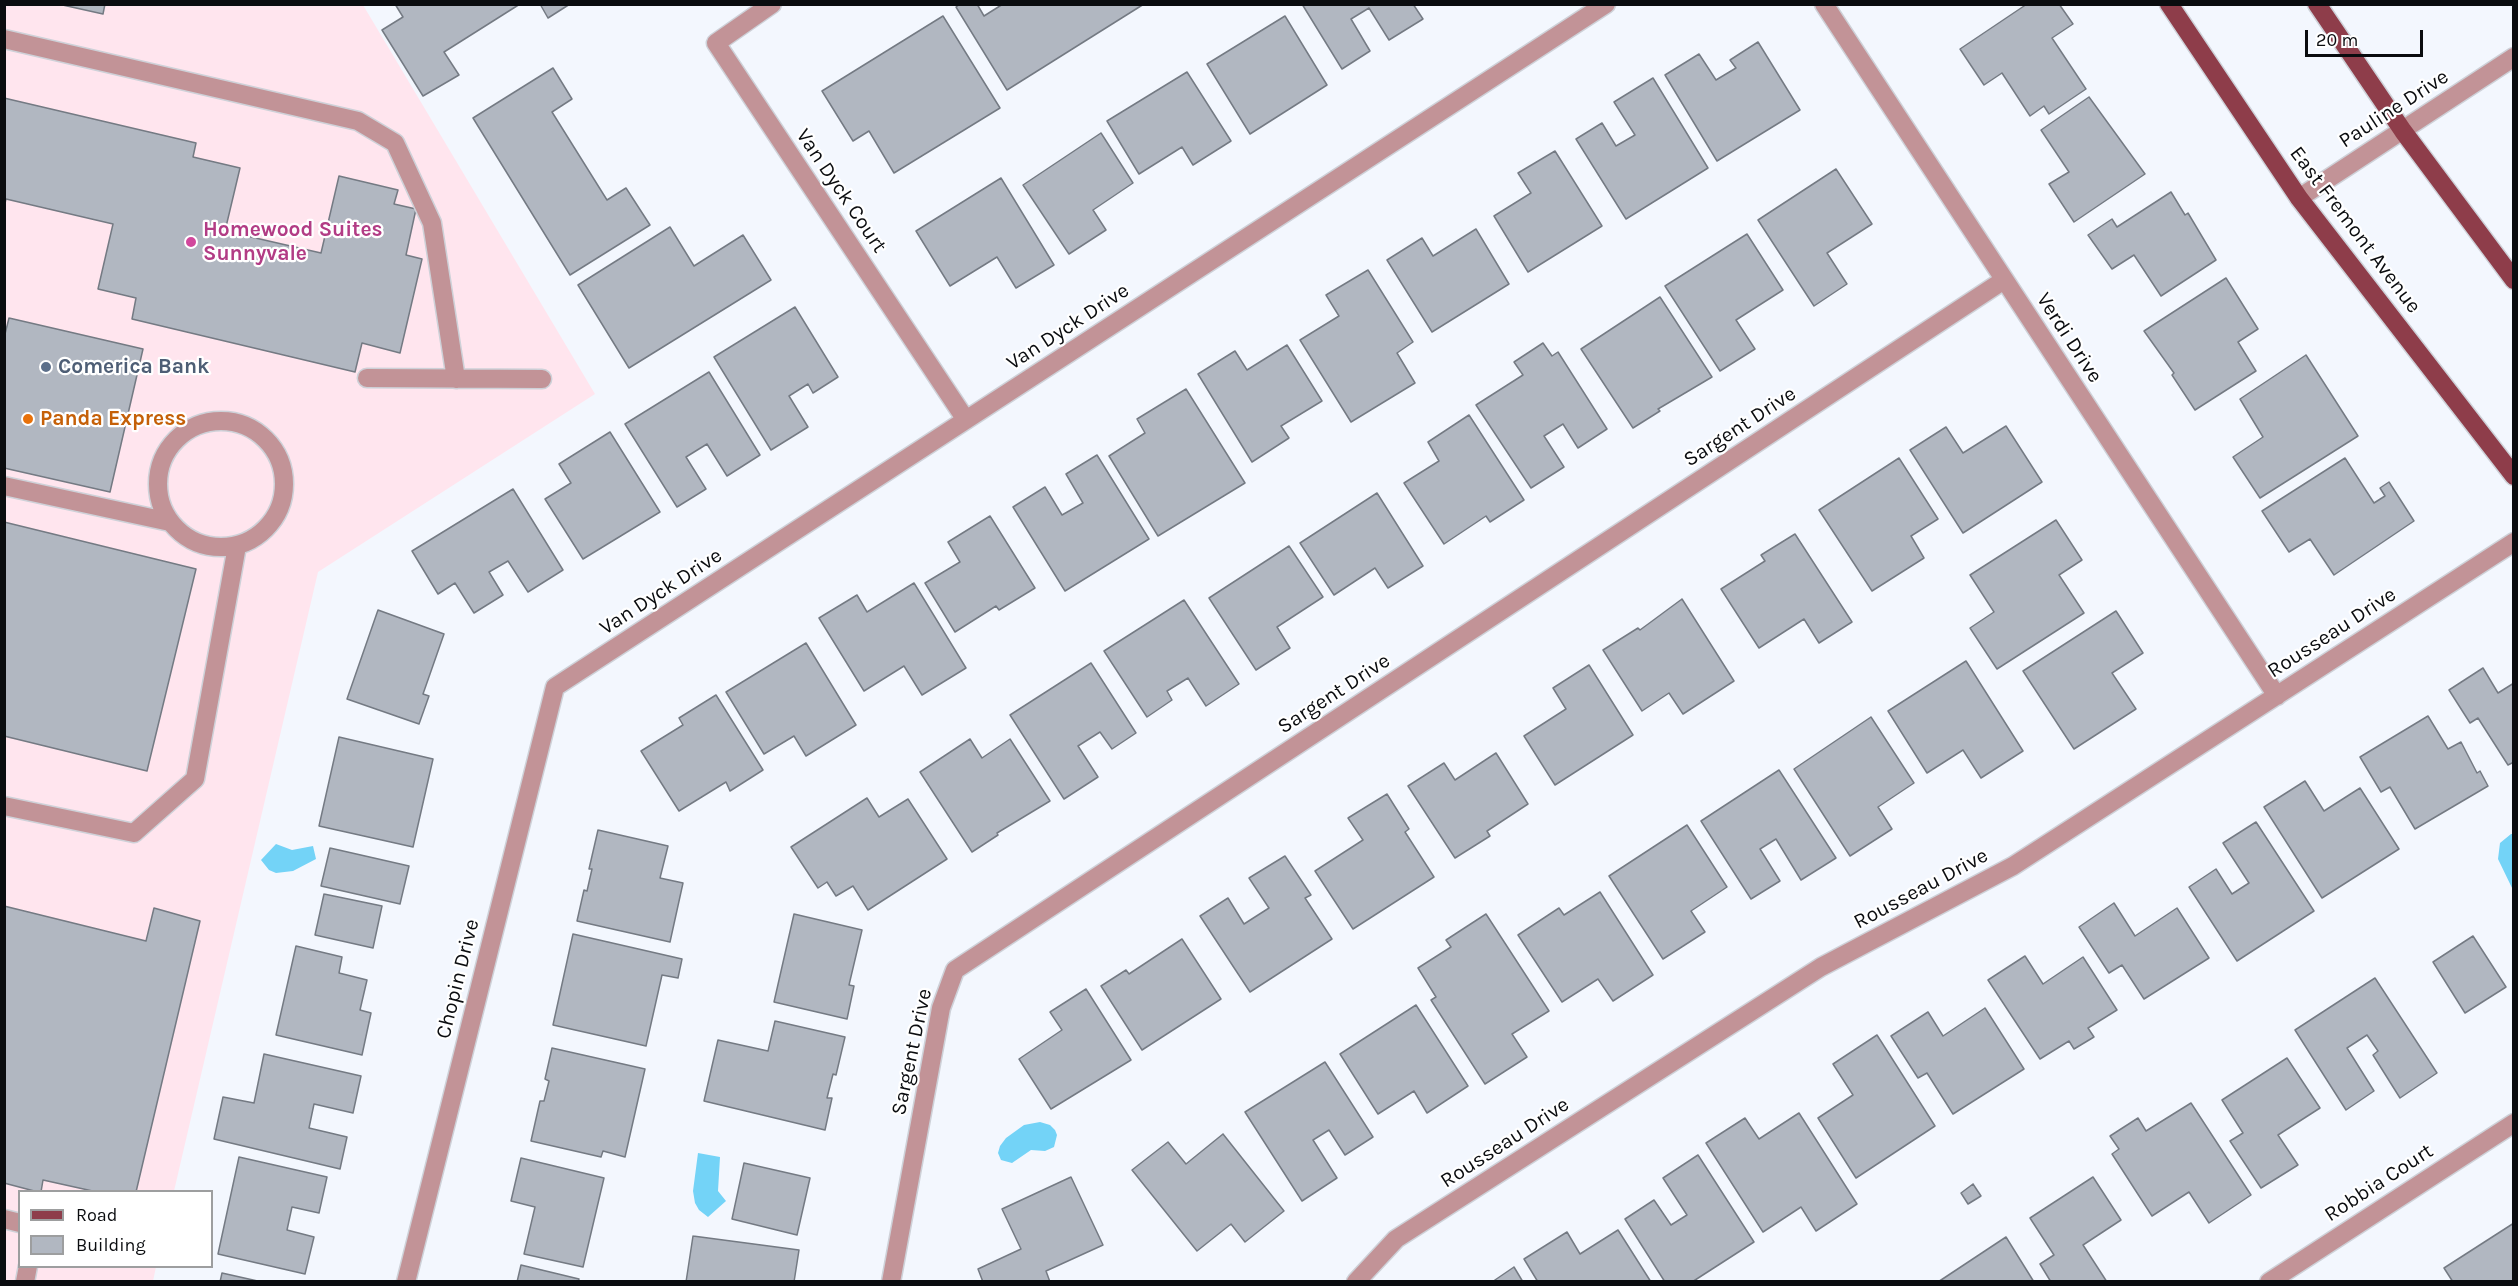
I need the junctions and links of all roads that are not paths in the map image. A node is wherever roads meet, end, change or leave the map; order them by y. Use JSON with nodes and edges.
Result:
{"nodes":[{"id":1,"x":772,"y":4,"type":"edge"},
{"id":2,"x":1606,"y":4,"type":"edge"},
{"id":3,"x":1824,"y":4,"type":"edge"},
{"id":4,"x":2169,"y":4,"type":"edge"},
{"id":5,"x":2317,"y":4,"type":"edge"},
{"id":6,"x":4,"y":39,"type":"edge"},
{"id":7,"x":2514,"y":57,"type":"edge"},
{"id":8,"x":2403,"y":131,"type":"junction"},
{"id":9,"x":2299,"y":198,"type":"junction"},
{"id":10,"x":2004,"y":280,"type":"junction"},
{"id":11,"x":2514,"y":280,"type":"edge"},
{"id":12,"x":367,"y":378,"type":"dead end"},
{"id":13,"x":456,"y":379,"type":"junction"},
{"id":14,"x":543,"y":379,"type":"dead end"},
{"id":15,"x":966,"y":420,"type":"junction"},
{"id":16,"x":2514,"y":476,"type":"edge"},
{"id":17,"x":4,"y":486,"type":"edge"},
{"id":18,"x":170,"y":522,"type":"junction"},
{"id":19,"x":2514,"y":542,"type":"edge"},
{"id":20,"x":237,"y":546,"type":"junction"},
{"id":21,"x":555,"y":687,"type":"joint"},
{"id":22,"x":2277,"y":696,"type":"junction"},
{"id":23,"x":4,"y":806,"type":"edge"},
{"id":24,"x":2514,"y":1123,"type":"edge"},
{"id":25,"x":405,"y":1281,"type":"edge"},
{"id":26,"x":891,"y":1281,"type":"edge"},
{"id":27,"x":1356,"y":1281,"type":"edge"},
{"id":28,"x":2269,"y":1281,"type":"edge"}],
"edges":[{"from":1,"to":15,"type":"street","name":"Van Dyck Court"},
{"from":2,"to":15,"type":"street","name":"Van Dyck Drive"},
{"from":3,"to":10,"type":"street","name":"Verdi Drive"},
{"from":4,"to":9,"type":"main road","name":"East Fremont Avenue"},
{"from":5,"to":8,"type":"main road"},
{"from":6,"to":13,"type":"street"},
{"from":7,"to":8,"type":"street","name":"Pauline Drive"},
{"from":8,"to":9,"type":"street","name":"Pauline Drive"},
{"from":8,"to":11,"type":"main road"},
{"from":9,"to":16,"type":"main road","name":"East Fremont Avenue"},
{"from":10,"to":22,"type":"street","name":"Verdi Drive"},
{"from":10,"to":26,"type":"street","name":"Sargent Drive"},
{"from":12,"to":13,"type":"street"},
{"from":13,"to":14,"type":"street"},
{"from":15,"to":21,"type":"street","name":"Van Dyck Drive"},
{"from":17,"to":18,"type":"street"},
{"from":18,"to":20,"type":"street"},
{"from":18,"to":20,"type":"street"},
{"from":19,"to":22,"type":"street","name":"Rousseau Drive"},
{"from":20,"to":23,"type":"street"},
{"from":21,"to":25,"type":"street","name":"Chopin Drive"},
{"from":22,"to":27,"type":"street","name":"Rousseau Drive"},
{"from":24,"to":28,"type":"street","name":"Robbia Court"}]}
